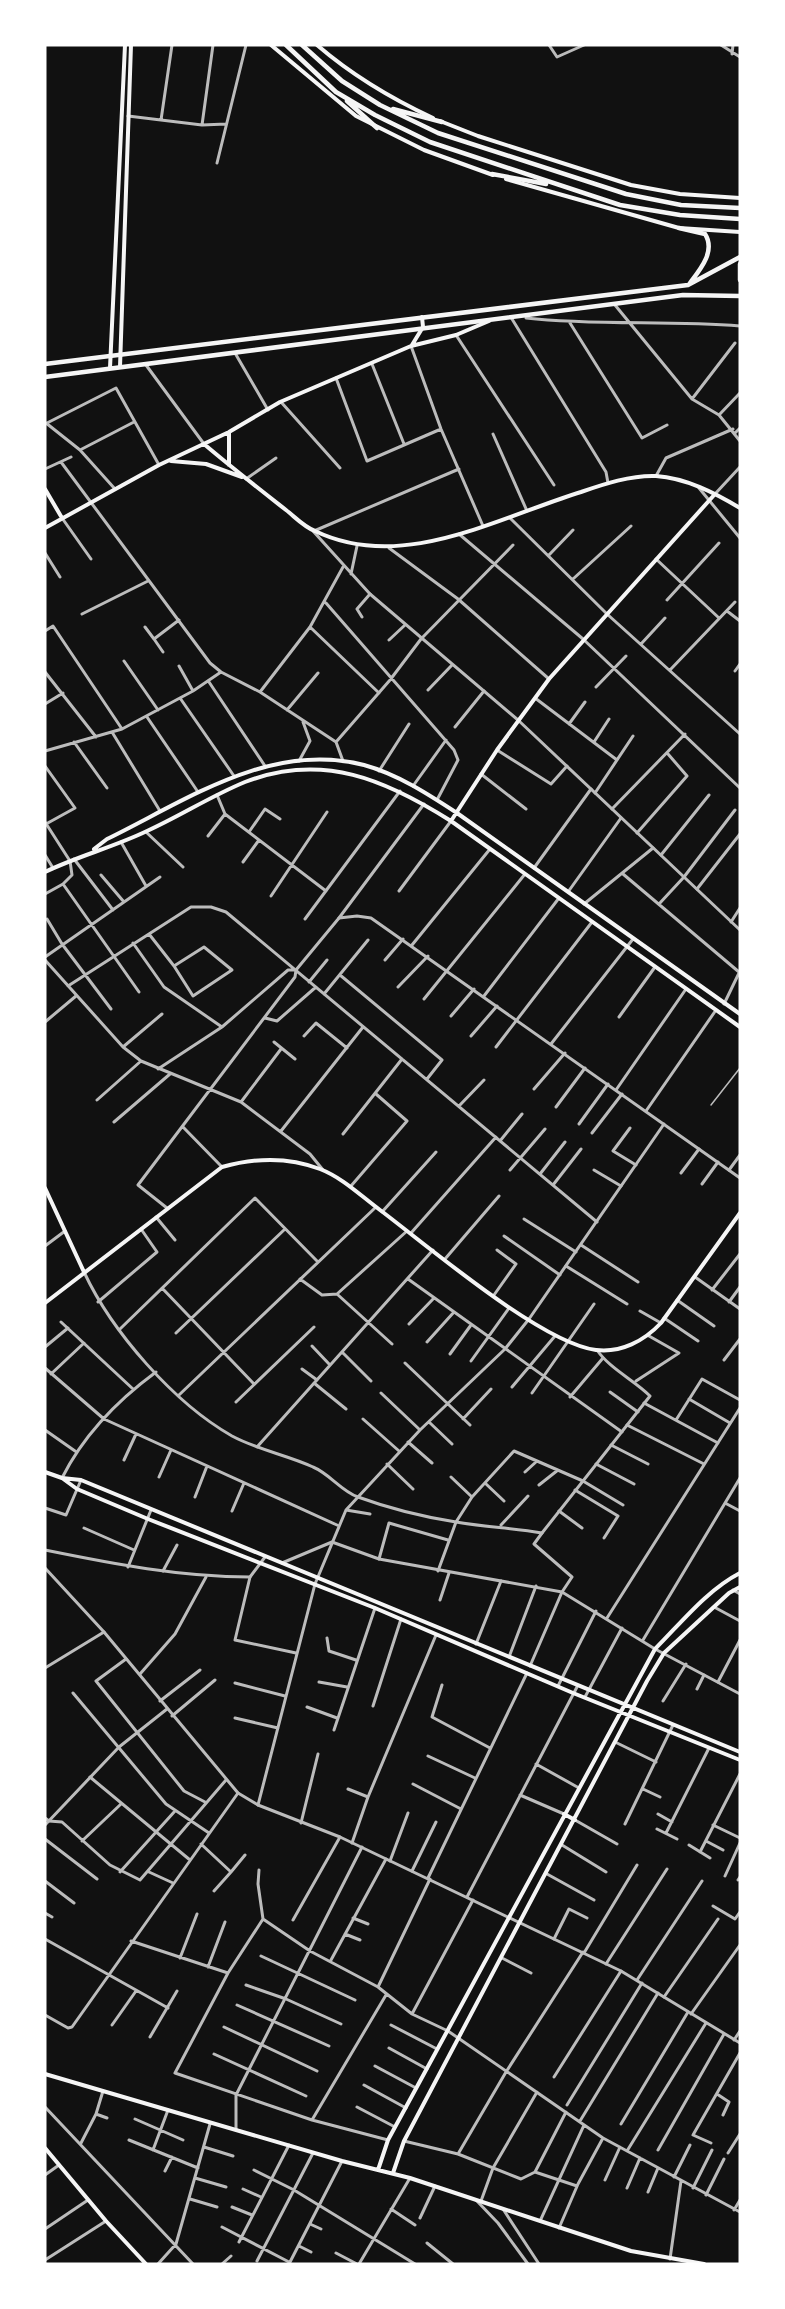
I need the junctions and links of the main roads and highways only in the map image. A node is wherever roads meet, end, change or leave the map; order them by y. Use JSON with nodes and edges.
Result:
{"nodes":[{"id":1,"x":125,"y":45,"type":"edge"},
{"id":2,"x":131,"y":45,"type":"edge"},
{"id":3,"x":271,"y":45,"type":"edge"},
{"id":4,"x":285,"y":45,"type":"edge"},
{"id":5,"x":302,"y":45,"type":"edge"},
{"id":6,"x":317,"y":45,"type":"edge"},
{"id":7,"x":336,"y":92,"type":"junction"},
{"id":8,"x":380,"y":105,"type":"junction"},
{"id":9,"x":442,"y":122,"type":"junction"},
{"id":10,"x":378,"y":128,"type":"junction"},
{"id":11,"x":492,"y":174,"type":"junction"},
{"id":12,"x":561,"y":187,"type":"junction"},
{"id":13,"x":740,"y":198,"type":"edge"},
{"id":14,"x":740,"y":208,"type":"edge"},
{"id":15,"x":740,"y":219,"type":"edge"},
{"id":16,"x":679,"y":228,"type":"junction"},
{"id":17,"x":740,"y":232,"type":"edge"},
{"id":18,"x":740,"y":257,"type":"edge"},
{"id":19,"x":740,"y":264,"type":"edge"},
{"id":20,"x":740,"y":280,"type":"edge"},
{"id":21,"x":688,"y":285,"type":"junction"},
{"id":22,"x":740,"y":296,"type":"edge"},
{"id":23,"x":422,"y":316,"type":"junction"},
{"id":24,"x":491,"y":320,"type":"junction"},
{"id":25,"x":423,"y":327,"type":"junction"},
{"id":26,"x":411,"y":346,"type":"junction"},
{"id":27,"x":119,"y":356,"type":"junction"},
{"id":28,"x":110,"y":357,"type":"junction"},
{"id":29,"x":45,"y":364,"type":"edge"},
{"id":30,"x":111,"y":368,"type":"junction"},
{"id":31,"x":120,"y":368,"type":"junction"},
{"id":32,"x":45,"y":377,"type":"edge"},
{"id":33,"x":229,"y":432,"type":"junction"},
{"id":34,"x":204,"y":444,"type":"junction"},
{"id":35,"x":167,"y":462,"type":"junction"},
{"id":36,"x":230,"y":465,"type":"junction"},
{"id":37,"x":246,"y":479,"type":"junction"},
{"id":38,"x":45,"y":489,"type":"edge"},
{"id":39,"x":716,"y":494,"type":"junction"},
{"id":40,"x":47,"y":497,"type":"edge"},
{"id":41,"x":740,"y":508,"type":"edge"},
{"id":42,"x":62,"y":518,"type":"junction"},
{"id":43,"x":45,"y":528,"type":"edge"},
{"id":44,"x":343,"y":761,"type":"junction"},
{"id":45,"x":342,"y":771,"type":"junction"},
{"id":46,"x":213,"y":786,"type":"junction"},
{"id":47,"x":217,"y":795,"type":"junction"},
{"id":48,"x":457,"y":813,"type":"junction"},
{"id":49,"x":451,"y":821,"type":"junction"},
{"id":50,"x":91,"y":851,"type":"junction"},
{"id":51,"x":45,"y":872,"type":"edge"},
{"id":52,"x":740,"y":1014,"type":"edge"},
{"id":53,"x":740,"y":1027,"type":"edge"},
{"id":54,"x":45,"y":1188,"type":"edge"},
{"id":55,"x":740,"y":1213,"type":"edge"},
{"id":56,"x":84,"y":1272,"type":"junction"},
{"id":57,"x":45,"y":1303,"type":"edge"},
{"id":58,"x":45,"y":1472,"type":"edge"},
{"id":59,"x":62,"y":1478,"type":"junction"},
{"id":60,"x":740,"y":1573,"type":"edge"},
{"id":61,"x":740,"y":1587,"type":"edge"},
{"id":62,"x":623,"y":1704,"type":"junction"},
{"id":63,"x":632,"y":1708,"type":"junction"},
{"id":64,"x":620,"y":1711,"type":"junction"},
{"id":65,"x":628,"y":1715,"type":"junction"},
{"id":66,"x":740,"y":1753,"type":"edge"},
{"id":67,"x":739,"y":1759,"type":"edge"},
{"id":68,"x":564,"y":1814,"type":"junction"},
{"id":69,"x":574,"y":1820,"type":"junction"},
{"id":70,"x":45,"y":2074,"type":"edge"},
{"id":71,"x":45,"y":2148,"type":"edge"},
{"id":72,"x":378,"y":2170,"type":"junction"},
{"id":73,"x":393,"y":2173,"type":"junction"},
{"id":74,"x":146,"y":2264,"type":"edge"},
{"id":75,"x":704,"y":2264,"type":"edge"}],
"edges":[{"from":1,"to":28,"type":"main road"},
{"from":2,"to":27,"type":"main road"},
{"from":3,"to":10,"type":"main road"},
{"from":4,"to":7,"type":"main road"},
{"from":5,"to":8,"type":"main road"},
{"from":6,"to":9,"type":"main road"},
{"from":7,"to":10,"type":"main road"},
{"from":7,"to":12,"type":"main road"},
{"from":8,"to":9,"type":"main road"},
{"from":8,"to":14,"type":"main road"},
{"from":9,"to":13,"type":"main road"},
{"from":10,"to":11,"type":"main road"},
{"from":11,"to":12,"type":"main road"},
{"from":11,"to":16,"type":"main road"},
{"from":12,"to":15,"type":"main road"},
{"from":16,"to":17,"type":"main road"},
{"from":16,"to":21,"type":"main road"},
{"from":18,"to":21,"type":"main road"},
{"from":19,"to":20,"type":"main road"},
{"from":21,"to":23,"type":"main road"},
{"from":22,"to":24,"type":"main road"},
{"from":23,"to":25,"type":"main road"},
{"from":23,"to":27,"type":"main road"},
{"from":24,"to":25,"type":"main road"},
{"from":24,"to":26,"type":"main road"},
{"from":25,"to":26,"type":"main road"},
{"from":25,"to":31,"type":"main road"},
{"from":26,"to":33,"type":"main road"},
{"from":27,"to":28,"type":"main road"},
{"from":27,"to":31,"type":"main road"},
{"from":28,"to":29,"type":"main road"},
{"from":28,"to":30,"type":"main road"},
{"from":30,"to":31,"type":"main road"},
{"from":30,"to":32,"type":"main road"},
{"from":33,"to":34,"type":"main road"},
{"from":33,"to":36,"type":"main road"},
{"from":34,"to":35,"type":"main road"},
{"from":34,"to":36,"type":"main road"},
{"from":35,"to":37,"type":"main road"},
{"from":35,"to":42,"type":"main road"},
{"from":36,"to":37,"type":"main road"},
{"from":37,"to":39,"type":"main road"},
{"from":38,"to":40,"type":"main road"},
{"from":39,"to":41,"type":"main road"},
{"from":39,"to":48,"type":"main road"},
{"from":40,"to":42,"type":"main road"},
{"from":42,"to":43,"type":"main road"},
{"from":44,"to":45,"type":"main road"},
{"from":44,"to":46,"type":"main road"},
{"from":44,"to":48,"type":"main road"},
{"from":45,"to":47,"type":"main road"},
{"from":45,"to":49,"type":"main road"},
{"from":46,"to":47,"type":"main road"},
{"from":46,"to":50,"type":"main road"},
{"from":47,"to":50,"type":"main road"},
{"from":48,"to":49,"type":"main road"},
{"from":48,"to":52,"type":"main road"},
{"from":49,"to":53,"type":"main road"},
{"from":50,"to":51,"type":"main road"},
{"from":54,"to":56,"type":"main road"},
{"from":55,"to":56,"type":"main road"},
{"from":56,"to":57,"type":"main road"},
{"from":58,"to":59,"type":"main road"},
{"from":59,"to":62,"type":"main road"},
{"from":59,"to":64,"type":"main road"},
{"from":60,"to":62,"type":"main road"},
{"from":61,"to":63,"type":"main road"},
{"from":62,"to":63,"type":"main road"},
{"from":62,"to":64,"type":"main road"},
{"from":63,"to":65,"type":"main road"},
{"from":63,"to":66,"type":"main road"},
{"from":64,"to":65,"type":"main road"},
{"from":64,"to":68,"type":"main road"},
{"from":65,"to":67,"type":"main road"},
{"from":65,"to":69,"type":"main road"},
{"from":66,"to":67,"type":"main road"},
{"from":68,"to":69,"type":"main road"},
{"from":68,"to":72,"type":"main road"},
{"from":69,"to":73,"type":"main road"},
{"from":70,"to":72,"type":"main road"},
{"from":71,"to":74,"type":"main road"},
{"from":72,"to":73,"type":"main road"},
{"from":73,"to":75,"type":"main road"}]}
